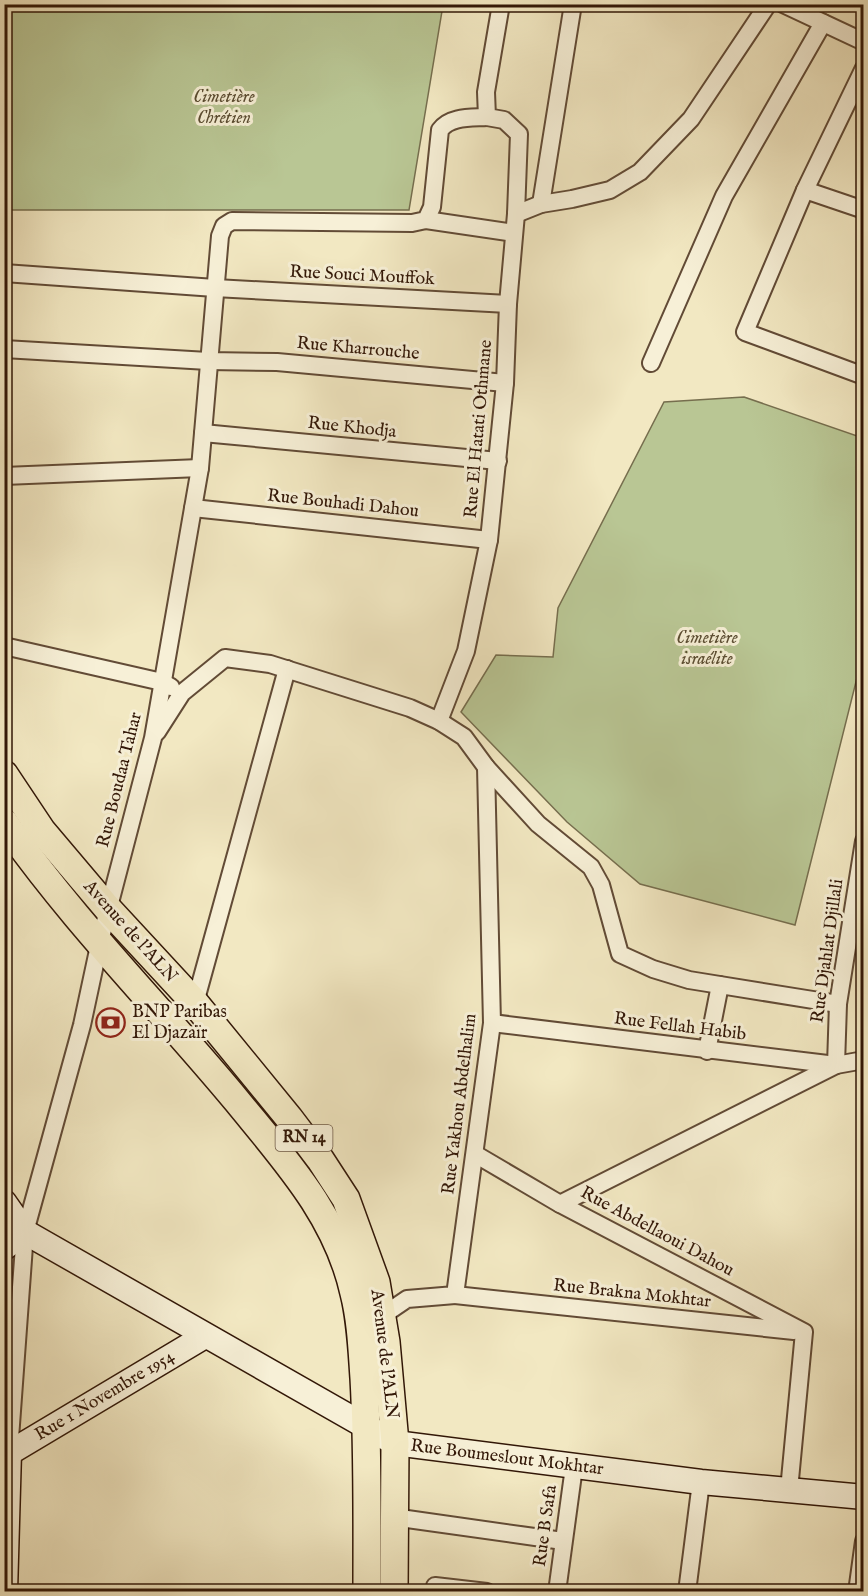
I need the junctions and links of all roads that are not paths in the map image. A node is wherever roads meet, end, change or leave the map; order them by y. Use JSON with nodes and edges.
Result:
{"nodes":[{"id":1,"x":501,"y":4,"type":"edge"},
{"id":2,"x":573,"y":4,"type":"edge"},
{"id":3,"x":768,"y":4,"type":"edge"},
{"id":4,"x":783,"y":4,"type":"edge"},
{"id":5,"x":823,"y":23,"type":"junction"},
{"id":6,"x":864,"y":42,"type":"edge"},
{"id":7,"x":864,"y":68,"type":"edge"},
{"id":8,"x":487,"y":117,"type":"junction"},
{"id":9,"x":805,"y":190,"type":"junction"},
{"id":10,"x":541,"y":204,"type":"junction"},
{"id":11,"x":864,"y":210,"type":"edge"},
{"id":12,"x":516,"y":214,"type":"junction"},
{"id":13,"x":426,"y":220,"type":"junction"},
{"id":14,"x":514,"y":233,"type":"junction"},
{"id":15,"x":4,"y":273,"type":"edge"},
{"id":16,"x":215,"y":288,"type":"junction"},
{"id":17,"x":508,"y":304,"type":"junction"},
{"id":18,"x":4,"y":349,"type":"edge"},
{"id":19,"x":208,"y":361,"type":"junction"},
{"id":20,"x":651,"y":363,"type":"dead end"},
{"id":21,"x":864,"y":376,"type":"edge"},
{"id":22,"x":505,"y":383,"type":"junction"},
{"id":23,"x":203,"y":433,"type":"junction"},
{"id":24,"x":498,"y":461,"type":"junction"},
{"id":25,"x":200,"y":468,"type":"junction"},
{"id":26,"x":4,"y":476,"type":"edge"},
{"id":27,"x":193,"y":508,"type":"junction"},
{"id":28,"x":489,"y":540,"type":"junction"},
{"id":29,"x":4,"y":646,"type":"edge"},
{"id":30,"x":287,"y":669,"type":"junction"},
{"id":31,"x":162,"y":682,"type":"junction"},
{"id":32,"x":182,"y":693,"type":"junction"},
{"id":33,"x":439,"y":721,"type":"junction"},
{"id":34,"x":153,"y":738,"type":"junction"},
{"id":35,"x":486,"y":768,"type":"junction"},
{"id":36,"x":4,"y":774,"type":"edge"},
{"id":37,"x":4,"y":822,"type":"edge"},
{"id":38,"x":864,"y":841,"type":"edge"},
{"id":39,"x":108,"y":909,"type":"junction"},
{"id":40,"x":100,"y":942,"type":"junction"},
{"id":41,"x":720,"y":985,"type":"junction"},
{"id":42,"x":195,"y":1003,"type":"junction"},
{"id":43,"x":838,"y":1004,"type":"junction"},
{"id":44,"x":492,"y":1023,"type":"junction"},
{"id":45,"x":707,"y":1051,"type":"junction"},
{"id":46,"x":864,"y":1060,"type":"edge"},
{"id":47,"x":836,"y":1065,"type":"junction"},
{"id":48,"x":864,"y":1068,"type":"edge"},
{"id":49,"x":475,"y":1154,"type":"junction"},
{"id":50,"x":4,"y":1202,"type":"edge"},
{"id":51,"x":560,"y":1204,"type":"junction"},
{"id":52,"x":25,"y":1232,"type":"junction"},
{"id":53,"x":4,"y":1248,"type":"edge"},
{"id":54,"x":455,"y":1295,"type":"junction"},
{"id":55,"x":382,"y":1316,"type":"junction"},
{"id":56,"x":804,"y":1332,"type":"junction"},
{"id":57,"x":206,"y":1336,"type":"junction"},
{"id":58,"x":367,"y":1428,"type":"junction"},
{"id":59,"x":394,"y":1443,"type":"junction"},
{"id":60,"x":6,"y":1451,"type":"edge"},
{"id":61,"x":574,"y":1467,"type":"junction"},
{"id":62,"x":701,"y":1482,"type":"junction"},
{"id":63,"x":789,"y":1490,"type":"junction"},
{"id":64,"x":864,"y":1497,"type":"edge"},
{"id":65,"x":393,"y":1517,"type":"junction"},
{"id":66,"x":563,"y":1541,"type":"junction"},
{"id":67,"x":864,"y":1541,"type":"edge"},
{"id":68,"x":5,"y":1592,"type":"edge"},
{"id":69,"x":367,"y":1592,"type":"edge"},
{"id":70,"x":394,"y":1592,"type":"edge"},
{"id":71,"x":435,"y":1592,"type":"edge"},
{"id":72,"x":487,"y":1592,"type":"edge"},
{"id":73,"x":557,"y":1592,"type":"edge"},
{"id":74,"x":687,"y":1592,"type":"edge"},
{"id":75,"x":857,"y":1592,"type":"edge"}],
"edges":[{"from":1,"to":8,"type":"street"},
{"from":2,"to":10,"type":"street"},
{"from":3,"to":10,"type":"street"},
{"from":4,"to":5,"type":"street"},
{"from":5,"to":6,"type":"street"},
{"from":5,"to":20,"type":"street"},
{"from":7,"to":9,"type":"street"},
{"from":8,"to":12,"type":"street","name":"Rue El Hatati Othmane"},
{"from":8,"to":13,"type":"street"},
{"from":9,"to":11,"type":"street"},
{"from":9,"to":21,"type":"street"},
{"from":10,"to":12,"type":"street"},
{"from":12,"to":14,"type":"street","name":"Rue El Hatati Othmane"},
{"from":13,"to":14,"type":"street"},
{"from":13,"to":16,"type":"street","name":"Rue Boudaa Tahar"},
{"from":14,"to":17,"type":"street","name":"Rue El Hatati Othmane"},
{"from":15,"to":16,"type":"street","name":"Rue Souci Mouffok"},
{"from":16,"to":17,"type":"street","name":"Rue Souci Mouffok"},
{"from":16,"to":19,"type":"street","name":"Rue Boudaa Tahar"},
{"from":17,"to":22,"type":"street","name":"Rue El Hatati Othmane"},
{"from":18,"to":19,"type":"street","name":"Rue Kharrouche"},
{"from":19,"to":22,"type":"street","name":"Rue Kharrouche"},
{"from":19,"to":23,"type":"street","name":"Rue Boudaa Tahar"},
{"from":22,"to":24,"type":"street","name":"Rue El Hatati Othmane"},
{"from":23,"to":24,"type":"street","name":"Rue Khodja"},
{"from":23,"to":25,"type":"street","name":"Rue Boudaa Tahar"},
{"from":24,"to":28,"type":"street","name":"Rue El Hatati Othmane"},
{"from":25,"to":26,"type":"street"},
{"from":25,"to":27,"type":"street","name":"Rue Boudaa Tahar"},
{"from":27,"to":28,"type":"street","name":"Rue Bouhadi Dahou"},
{"from":27,"to":31,"type":"street","name":"Rue Boudaa Tahar"},
{"from":28,"to":33,"type":"street","name":"Rue El Hatati Othmane"},
{"from":29,"to":31,"type":"street"},
{"from":30,"to":32,"type":"street"},
{"from":30,"to":33,"type":"street"},
{"from":30,"to":42,"type":"street"},
{"from":31,"to":32,"type":"street"},
{"from":31,"to":34,"type":"street","name":"Rue Boudaa Tahar"},
{"from":32,"to":34,"type":"street"},
{"from":33,"to":35,"type":"street"},
{"from":34,"to":39,"type":"street","name":"Rue Boudaa Tahar"},
{"from":35,"to":41,"type":"street"},
{"from":35,"to":44,"type":"street","name":"Rue Yakhou Abdelhalim"},
{"from":36,"to":39,"type":"main road","name":"Avenue de l'ALN","number":"RN 14"},
{"from":37,"to":40,"type":"main road","name":"Avenue de l'ALN","number":"RN 14"},
{"from":38,"to":43,"type":"street","name":"Rue Djahlat Djillali"},
{"from":39,"to":40,"type":"street","name":"Rue Boudaa Tahar"},
{"from":39,"to":42,"type":"main road","name":"Avenue de l'ALN","number":"RN 14"},
{"from":40,"to":52,"type":"street","name":"Rue Boudaa Tahar"},
{"from":40,"to":58,"type":"main road","name":"Avenue de l'ALN","number":"RN 14"},
{"from":41,"to":43,"type":"street"},
{"from":41,"to":45,"type":"street"},
{"from":42,"to":55,"type":"main road","name":"Avenue de l'ALN","number":"RN 14"},
{"from":43,"to":47,"type":"street","name":"Rue Djahlat Djillali"},
{"from":44,"to":45,"type":"street","name":"Rue Fellah Habib"},
{"from":44,"to":49,"type":"street","name":"Rue Yakhou Abdelhalim"},
{"from":45,"to":47,"type":"street","name":"Rue Fellah Habib"},
{"from":46,"to":47,"type":"street","name":"Rue Fellah Habib"},
{"from":47,"to":48,"type":"street"},
{"from":47,"to":51,"type":"street","name":"Rue Abdellaoui Dahou"},
{"from":49,"to":51,"type":"street"},
{"from":49,"to":54,"type":"street","name":"Rue Yakhou Abdelhalim"},
{"from":50,"to":52,"type":"street"},
{"from":51,"to":56,"type":"street","name":"Rue Abdellaoui Dahou"},
{"from":52,"to":53,"type":"street"},
{"from":52,"to":57,"type":"street","name":"Rue Boumeslout Mokhtar"},
{"from":52,"to":60,"type":"street","name":"Rue Boudaa Tahar"},
{"from":54,"to":55,"type":"street"},
{"from":54,"to":56,"type":"street","name":"Rue Brakna Mokhtar"},
{"from":55,"to":59,"type":"main road","name":"Avenue de l'ALN","number":"RN 14"},
{"from":56,"to":63,"type":"street"},
{"from":57,"to":58,"type":"street","name":"Rue Boumeslout Mokhtar"},
{"from":57,"to":60,"type":"street","name":"Rue 1 Novembre 1954"},
{"from":58,"to":59,"type":"street","name":"Rue Boumeslout Mokhtar"},
{"from":58,"to":69,"type":"main road","name":"Avenue de l'ALN","number":"RN 14"},
{"from":59,"to":61,"type":"street","name":"Rue Boumeslout Mokhtar"},
{"from":59,"to":65,"type":"main road","name":"Avenue de l'ALN","number":"RN 14"},
{"from":60,"to":68,"type":"street"},
{"from":61,"to":62,"type":"street","name":"Rue Boumeslout Mokhtar"},
{"from":61,"to":66,"type":"street","name":"Rue B Safa"},
{"from":62,"to":63,"type":"street","name":"Rue Boumeslout Mokhtar"},
{"from":62,"to":74,"type":"street"},
{"from":63,"to":64,"type":"street","name":"Rue Boumeslout Mokhtar"},
{"from":65,"to":66,"type":"street"},
{"from":65,"to":70,"type":"main road","name":"Avenue de l'ALN","number":"RN 14"},
{"from":66,"to":73,"type":"street","name":"Rue B Safa"},
{"from":67,"to":75,"type":"street"},
{"from":71,"to":72,"type":"street"}]}
